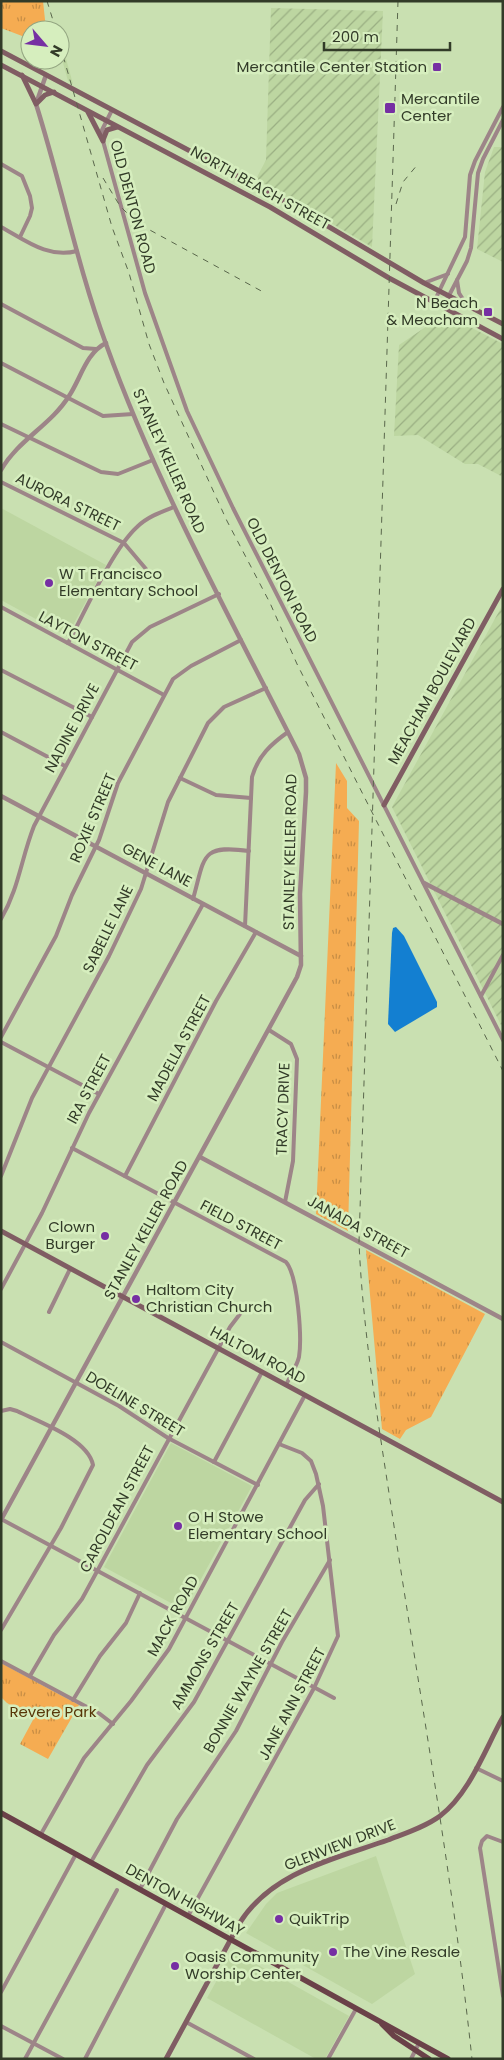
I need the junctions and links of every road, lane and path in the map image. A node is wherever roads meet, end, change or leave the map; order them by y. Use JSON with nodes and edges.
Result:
{"nodes":[{"id":1,"x":1,"y":51,"type":"edge"},
{"id":2,"x":1,"y":65,"type":"edge"},
{"id":3,"x":46,"y":74,"type":"junction"},
{"id":4,"x":22,"y":75,"type":"junction"},
{"id":5,"x":41,"y":85,"type":"junction"},
{"id":6,"x":54,"y":92,"type":"junction"},
{"id":7,"x":36,"y":104,"type":"junction"},
{"id":8,"x":503,"y":107,"type":"edge"},
{"id":9,"x":86,"y":110,"type":"junction"},
{"id":10,"x":112,"y":110,"type":"junction"},
{"id":11,"x":503,"y":120,"type":"edge"},
{"id":12,"x":107,"y":121,"type":"junction"},
{"id":13,"x":118,"y":127,"type":"junction"},
{"id":14,"x":103,"y":141,"type":"junction"},
{"id":15,"x":1,"y":164,"type":"edge"},
{"id":16,"x":216,"y":164,"type":"junction"},
{"id":17,"x":210,"y":175,"type":"junction"},
{"id":18,"x":292,"y":205,"type":"junction"},
{"id":19,"x":286,"y":216,"type":"junction"},
{"id":20,"x":1,"y":227,"type":"edge"},
{"id":21,"x":20,"y":237,"type":"junction"},
{"id":22,"x":77,"y":252,"type":"junction"},
{"id":23,"x":448,"y":274,"type":"junction"},
{"id":24,"x":457,"y":280,"type":"junction"},
{"id":25,"x":424,"y":283,"type":"junction"},
{"id":26,"x":440,"y":291,"type":"junction"},
{"id":27,"x":449,"y":296,"type":"junction"},
{"id":28,"x":434,"y":302,"type":"junction"},
{"id":29,"x":1,"y":304,"type":"edge"},
{"id":30,"x":467,"y":305,"type":"junction"},
{"id":31,"x":443,"y":307,"type":"junction"},
{"id":32,"x":502,"y":324,"type":"edge"},
{"id":33,"x":495,"y":335,"type":"junction"},
{"id":34,"x":503,"y":339,"type":"edge"},
{"id":35,"x":106,"y":343,"type":"junction"},
{"id":36,"x":96,"y":348,"type":"junction"},
{"id":37,"x":1,"y":363,"type":"edge"},
{"id":38,"x":68,"y":398,"type":"junction"},
{"id":39,"x":133,"y":414,"type":"junction"},
{"id":40,"x":1,"y":424,"type":"edge"},
{"id":41,"x":29,"y":437,"type":"junction"},
{"id":42,"x":153,"y":460,"type":"junction"},
{"id":43,"x":1,"y":470,"type":"edge"},
{"id":44,"x":1,"y":482,"type":"edge"},
{"id":45,"x":174,"y":507,"type":"junction"},
{"id":46,"x":124,"y":543,"type":"junction"},
{"id":47,"x":146,"y":569,"type":"dead end"},
{"id":48,"x":503,"y":590,"type":"edge"},
{"id":49,"x":219,"y":594,"type":"junction"},
{"id":50,"x":1,"y":607,"type":"edge"},
{"id":51,"x":241,"y":640,"type":"junction"},
{"id":52,"x":68,"y":643,"type":"junction"},
{"id":53,"x":116,"y":669,"type":"junction"},
{"id":54,"x":1,"y":670,"type":"edge"},
{"id":55,"x":266,"y":688,"type":"junction"},
{"id":56,"x":164,"y":695,"type":"junction"},
{"id":57,"x":92,"y":717,"type":"junction"},
{"id":58,"x":1,"y":732,"type":"edge"},
{"id":59,"x":288,"y":732,"type":"junction"},
{"id":60,"x":65,"y":766,"type":"junction"},
{"id":61,"x":180,"y":778,"type":"junction"},
{"id":62,"x":1,"y":796,"type":"edge"},
{"id":63,"x":251,"y":798,"type":"junction"},
{"id":64,"x":384,"y":805,"type":"junction"},
{"id":65,"x":39,"y":816,"type":"junction"},
{"id":66,"x":96,"y":846,"type":"junction"},
{"id":67,"x":249,"y":851,"type":"junction"},
{"id":68,"x":147,"y":874,"type":"junction"},
{"id":69,"x":424,"y":883,"type":"junction"},
{"id":70,"x":193,"y":899,"type":"junction"},
{"id":71,"x":203,"y":904,"type":"junction"},
{"id":72,"x":1,"y":919,"type":"edge"},
{"id":73,"x":503,"y":924,"type":"edge"},
{"id":74,"x":245,"y":926,"type":"junction"},
{"id":75,"x":256,"y":932,"type":"junction"},
{"id":76,"x":503,"y":955,"type":"edge"},
{"id":77,"x":301,"y":956,"type":"junction"},
{"id":78,"x":481,"y":996,"type":"junction"},
{"id":79,"x":269,"y":1030,"type":"junction"},
{"id":80,"x":1,"y":1037,"type":"edge"},
{"id":81,"x":503,"y":1040,"type":"edge"},
{"id":82,"x":1,"y":1042,"type":"edge"},
{"id":83,"x":48,"y":1067,"type":"junction"},
{"id":84,"x":98,"y":1094,"type":"junction"},
{"id":85,"x":72,"y":1148,"type":"junction"},
{"id":86,"x":200,"y":1157,"type":"junction"},
{"id":87,"x":1,"y":1176,"type":"edge"},
{"id":88,"x":124,"y":1176,"type":"junction"},
{"id":89,"x":285,"y":1202,"type":"junction"},
{"id":90,"x":176,"y":1203,"type":"junction"},
{"id":91,"x":1,"y":1231,"type":"edge"},
{"id":92,"x":25,"y":1244,"type":"junction"},
{"id":93,"x":70,"y":1269,"type":"junction"},
{"id":94,"x":1,"y":1288,"type":"edge"},
{"id":95,"x":123,"y":1298,"type":"junction"},
{"id":96,"x":243,"y":1310,"type":"dead end"},
{"id":97,"x":49,"y":1312,"type":"dead end"},
{"id":98,"x":503,"y":1319,"type":"edge"},
{"id":99,"x":1,"y":1342,"type":"edge"},
{"id":100,"x":218,"y":1349,"type":"junction"},
{"id":101,"x":262,"y":1372,"type":"junction"},
{"id":102,"x":76,"y":1382,"type":"junction"},
{"id":103,"x":286,"y":1384,"type":"junction"},
{"id":104,"x":305,"y":1395,"type":"junction"},
{"id":105,"x":1,"y":1411,"type":"edge"},
{"id":106,"x":51,"y":1428,"type":"junction"},
{"id":107,"x":168,"y":1438,"type":"junction"},
{"id":108,"x":279,"y":1444,"type":"junction"},
{"id":109,"x":214,"y":1462,"type":"junction"},
{"id":110,"x":319,"y":1484,"type":"junction"},
{"id":111,"x":258,"y":1485,"type":"junction"},
{"id":112,"x":503,"y":1502,"type":"edge"},
{"id":113,"x":1,"y":1519,"type":"edge"},
{"id":114,"x":51,"y":1545,"type":"junction"},
{"id":115,"x":330,"y":1560,"type":"junction"},
{"id":116,"x":97,"y":1570,"type":"junction"},
{"id":117,"x":140,"y":1593,"type":"junction"},
{"id":118,"x":186,"y":1618,"type":"junction"},
{"id":119,"x":1,"y":1630,"type":"edge"},
{"id":120,"x":228,"y":1641,"type":"junction"},
{"id":121,"x":1,"y":1661,"type":"edge"},
{"id":122,"x":270,"y":1664,"type":"junction"},
{"id":123,"x":30,"y":1676,"type":"junction"},
{"id":124,"x":314,"y":1688,"type":"junction"},
{"id":125,"x":334,"y":1698,"type":"dead end"},
{"id":126,"x":74,"y":1700,"type":"junction"},
{"id":127,"x":503,"y":1717,"type":"edge"},
{"id":128,"x":113,"y":1724,"type":"junction"},
{"id":129,"x":476,"y":1768,"type":"junction"},
{"id":130,"x":503,"y":1781,"type":"edge"},
{"id":131,"x":1,"y":1812,"type":"edge"},
{"id":132,"x":41,"y":1834,"type":"junction"},
{"id":133,"x":503,"y":1842,"type":"edge"},
{"id":134,"x":76,"y":1854,"type":"junction"},
{"id":135,"x":91,"y":1862,"type":"junction"},
{"id":136,"x":140,"y":1889,"type":"junction"},
{"id":137,"x":116,"y":1890,"type":"dead end"},
{"id":138,"x":166,"y":1904,"type":"junction"},
{"id":139,"x":188,"y":1916,"type":"junction"},
{"id":140,"x":231,"y":1940,"type":"junction"},
{"id":141,"x":500,"y":1963,"type":"edge"},
{"id":142,"x":1,"y":1992,"type":"edge"},
{"id":143,"x":503,"y":1996,"type":"edge"},
{"id":144,"x":356,"y":2009,"type":"junction"},
{"id":145,"x":186,"y":2022,"type":"junction"},
{"id":146,"x":382,"y":2024,"type":"junction"},
{"id":147,"x":1,"y":2026,"type":"edge"},
{"id":148,"x":33,"y":2042,"type":"junction"},
{"id":149,"x":420,"y":2043,"type":"junction"},
{"id":150,"x":415,"y":2050,"type":"junction"},
{"id":151,"x":25,"y":2059,"type":"edge"},
{"id":152,"x":63,"y":2059,"type":"edge"},
{"id":153,"x":85,"y":2059,"type":"edge"},
{"id":154,"x":166,"y":2059,"type":"edge"},
{"id":155,"x":254,"y":2059,"type":"edge"},
{"id":156,"x":328,"y":2059,"type":"edge"},
{"id":157,"x":411,"y":2059,"type":"edge"},
{"id":158,"x":429,"y":2059,"type":"edge"},
{"id":159,"x":448,"y":2059,"type":"edge"}],
"edges":[{"from":1,"to":3,"type":"main road","name":"NORTH BEACH STREET"},
{"from":2,"to":4,"type":"main road","name":"NORTH BEACH STREET"},
{"from":3,"to":5,"type":"street"},
{"from":3,"to":10,"type":"main road","name":"NORTH BEACH STREET"},
{"from":4,"to":5,"type":"main road","name":"NORTH BEACH STREET"},
{"from":4,"to":7,"type":"main road"},
{"from":5,"to":6,"type":"main road","name":"NORTH BEACH STREET"},
{"from":5,"to":7,"type":"street"},
{"from":6,"to":7,"type":"main road"},
{"from":6,"to":9,"type":"main road","name":"NORTH BEACH STREET"},
{"from":7,"to":22,"type":"street","name":"STANLEY KELLER ROAD"},
{"from":8,"to":23,"type":"street"},
{"from":9,"to":12,"type":"main road","name":"NORTH BEACH STREET"},
{"from":9,"to":14,"type":"main road"},
{"from":10,"to":12,"type":"street","name":"OLD DENTON ROAD"},
{"from":10,"to":16,"type":"main road","name":"NORTH BEACH STREET"},
{"from":11,"to":24,"type":"street"},
{"from":12,"to":13,"type":"main road","name":"NORTH BEACH STREET"},
{"from":12,"to":14,"type":"street","name":"OLD DENTON ROAD"},
{"from":13,"to":14,"type":"main road"},
{"from":13,"to":17,"type":"main road","name":"NORTH BEACH STREET"},
{"from":14,"to":64,"type":"street","name":"OLD DENTON ROAD"},
{"from":15,"to":21,"type":"street"},
{"from":16,"to":17,"type":"main road"},
{"from":16,"to":18,"type":"main road","name":"NORTH BEACH STREET"},
{"from":17,"to":19,"type":"main road","name":"NORTH BEACH STREET"},
{"from":18,"to":19,"type":"main road"},
{"from":18,"to":25,"type":"main road","name":"NORTH BEACH STREET"},
{"from":19,"to":28,"type":"main road","name":"NORTH BEACH STREET"},
{"from":20,"to":21,"type":"street"},
{"from":21,"to":22,"type":"street"},
{"from":22,"to":35,"type":"street","name":"STANLEY KELLER ROAD"},
{"from":23,"to":25,"type":"street"},
{"from":23,"to":26,"type":"street"},
{"from":24,"to":27,"type":"street"},
{"from":24,"to":30,"type":"street"},
{"from":25,"to":26,"type":"main road","name":"NORTH BEACH STREET"},
{"from":26,"to":27,"type":"main road","name":"NORTH BEACH STREET"},
{"from":26,"to":28,"type":"street"},
{"from":27,"to":30,"type":"main road","name":"NORTH BEACH STREET"},
{"from":27,"to":31,"type":"street"},
{"from":28,"to":31,"type":"main road","name":"NORTH BEACH STREET"},
{"from":29,"to":36,"type":"street"},
{"from":30,"to":32,"type":"main road","name":"NORTH BEACH STREET"},
{"from":31,"to":33,"type":"main road","name":"NORTH BEACH STREET"},
{"from":32,"to":33,"type":"main road"},
{"from":33,"to":34,"type":"main road","name":"NORTH BEACH STREET"},
{"from":35,"to":36,"type":"street"},
{"from":35,"to":39,"type":"street","name":"STANLEY KELLER ROAD"},
{"from":36,"to":38,"type":"street"},
{"from":37,"to":38,"type":"street"},
{"from":38,"to":39,"type":"street"},
{"from":38,"to":41,"type":"street"},
{"from":39,"to":42,"type":"street","name":"STANLEY KELLER ROAD"},
{"from":40,"to":41,"type":"street"},
{"from":41,"to":42,"type":"street"},
{"from":41,"to":43,"type":"street"},
{"from":42,"to":45,"type":"street","name":"STANLEY KELLER ROAD"},
{"from":44,"to":46,"type":"street","name":"AURORA STREET"},
{"from":45,"to":46,"type":"street"},
{"from":45,"to":49,"type":"street","name":"STANLEY KELLER ROAD"},
{"from":46,"to":47,"type":"street"},
{"from":46,"to":52,"type":"street"},
{"from":48,"to":64,"type":"main road","name":"MEACHAM BOULEVARD"},
{"from":49,"to":51,"type":"street","name":"STANLEY KELLER ROAD"},
{"from":49,"to":53,"type":"street","name":"NADINE DRIVE"},
{"from":50,"to":52,"type":"street","name":"LAYTON STREET"},
{"from":51,"to":55,"type":"street","name":"STANLEY KELLER ROAD"},
{"from":51,"to":56,"type":"street","name":"ROXIE STREET"},
{"from":52,"to":53,"type":"street","name":"LAYTON STREET"},
{"from":53,"to":56,"type":"street","name":"LAYTON STREET"},
{"from":53,"to":57,"type":"street","name":"NADINE DRIVE"},
{"from":54,"to":57,"type":"street"},
{"from":55,"to":59,"type":"street","name":"STANLEY KELLER ROAD"},
{"from":55,"to":61,"type":"street","name":"SABELLE LANE"},
{"from":56,"to":66,"type":"street","name":"ROXIE STREET"},
{"from":57,"to":60,"type":"street","name":"NADINE DRIVE"},
{"from":58,"to":60,"type":"street"},
{"from":59,"to":63,"type":"street"},
{"from":59,"to":77,"type":"street","name":"STANLEY KELLER ROAD"},
{"from":60,"to":65,"type":"street","name":"NADINE DRIVE"},
{"from":61,"to":63,"type":"street"},
{"from":61,"to":68,"type":"street","name":"SABELLE LANE"},
{"from":62,"to":65,"type":"street","name":"GENE LANE"},
{"from":63,"to":67,"type":"street"},
{"from":64,"to":69,"type":"street","name":"OLD DENTON ROAD"},
{"from":65,"to":66,"type":"street","name":"GENE LANE"},
{"from":65,"to":72,"type":"street","name":"NADINE DRIVE"},
{"from":66,"to":68,"type":"street","name":"GENE LANE"},
{"from":66,"to":80,"type":"street","name":"ROXIE STREET"},
{"from":67,"to":70,"type":"street"},
{"from":67,"to":74,"type":"street"},
{"from":68,"to":70,"type":"street","name":"GENE LANE"},
{"from":68,"to":83,"type":"street","name":"SABELLE LANE"},
{"from":69,"to":73,"type":"street"},
{"from":69,"to":78,"type":"street","name":"OLD DENTON ROAD"},
{"from":70,"to":71,"type":"street","name":"GENE LANE"},
{"from":71,"to":74,"type":"street","name":"GENE LANE"},
{"from":71,"to":84,"type":"street","name":"IRA STREET"},
{"from":74,"to":75,"type":"street","name":"GENE LANE"},
{"from":75,"to":77,"type":"street","name":"GENE LANE"},
{"from":75,"to":88,"type":"street","name":"MADELLA STREET"},
{"from":76,"to":78,"type":"street"},
{"from":77,"to":79,"type":"street","name":"STANLEY KELLER ROAD"},
{"from":78,"to":81,"type":"street","name":"OLD DENTON ROAD"},
{"from":79,"to":86,"type":"street","name":"STANLEY KELLER ROAD"},
{"from":79,"to":89,"type":"street","name":"TRACY DRIVE"},
{"from":82,"to":83,"type":"street"},
{"from":83,"to":84,"type":"street"},
{"from":83,"to":87,"type":"street","name":"SABELLE LANE"},
{"from":84,"to":85,"type":"street","name":"IRA STREET"},
{"from":85,"to":88,"type":"street","name":"FIELD STREET"},
{"from":85,"to":92,"type":"street","name":"IRA STREET"},
{"from":86,"to":89,"type":"street","name":"JANADA STREET"},
{"from":86,"to":90,"type":"street","name":"STANLEY KELLER ROAD"},
{"from":88,"to":90,"type":"street","name":"FIELD STREET"},
{"from":89,"to":98,"type":"street","name":"JANADA STREET"},
{"from":90,"to":95,"type":"street","name":"STANLEY KELLER ROAD"},
{"from":90,"to":103,"type":"street","name":"FIELD STREET"},
{"from":91,"to":92,"type":"main road","name":"HALTOM ROAD"},
{"from":92,"to":93,"type":"main road","name":"HALTOM ROAD"},
{"from":92,"to":94,"type":"street","name":"IRA STREET"},
{"from":93,"to":95,"type":"main road","name":"HALTOM ROAD"},
{"from":93,"to":97,"type":"street"},
{"from":95,"to":100,"type":"main road","name":"HALTOM ROAD"},
{"from":95,"to":102,"type":"street","name":"STANLEY KELLER ROAD"},
{"from":96,"to":100,"type":"street","name":"CAROLDEAN STREET"},
{"from":99,"to":102,"type":"street","name":"DOELINE STREET"},
{"from":100,"to":101,"type":"main road","name":"HALTOM ROAD"},
{"from":100,"to":107,"type":"street","name":"CAROLDEAN STREET"},
{"from":101,"to":103,"type":"main road","name":"HALTOM ROAD"},
{"from":101,"to":109,"type":"street"},
{"from":102,"to":106,"type":"street","name":"STANLEY KELLER ROAD"},
{"from":102,"to":107,"type":"street","name":"DOELINE STREET"},
{"from":103,"to":104,"type":"main road","name":"HALTOM ROAD"},
{"from":104,"to":108,"type":"street","name":"MACK ROAD"},
{"from":104,"to":112,"type":"main road","name":"HALTOM ROAD"},
{"from":105,"to":106,"type":"street"},
{"from":106,"to":113,"type":"street","name":"STANLEY KELLER ROAD"},
{"from":106,"to":114,"type":"street"},
{"from":107,"to":109,"type":"street","name":"DOELINE STREET"},
{"from":107,"to":116,"type":"street","name":"CAROLDEAN STREET"},
{"from":108,"to":110,"type":"street","name":"JANE ANN STREET"},
{"from":108,"to":111,"type":"street","name":"MACK ROAD"},
{"from":109,"to":111,"type":"street","name":"DOELINE STREET"},
{"from":110,"to":115,"type":"street","name":"JANE ANN STREET"},
{"from":110,"to":120,"type":"street","name":"AMMONS STREET"},
{"from":111,"to":118,"type":"street","name":"MACK ROAD"},
{"from":113,"to":114,"type":"street"},
{"from":114,"to":116,"type":"street"},
{"from":114,"to":119,"type":"street"},
{"from":115,"to":122,"type":"street","name":"BONNIE WAYNE STREET"},
{"from":115,"to":124,"type":"street","name":"JANE ANN STREET"},
{"from":116,"to":117,"type":"street"},
{"from":116,"to":123,"type":"street","name":"CAROLDEAN STREET"},
{"from":117,"to":118,"type":"street"},
{"from":117,"to":126,"type":"street"},
{"from":118,"to":120,"type":"street"},
{"from":118,"to":128,"type":"street","name":"MACK ROAD"},
{"from":120,"to":122,"type":"street"},
{"from":120,"to":135,"type":"street","name":"AMMONS STREET"},
{"from":121,"to":123,"type":"street"},
{"from":122,"to":124,"type":"street"},
{"from":122,"to":136,"type":"street","name":"BONNIE WAYNE STREET"},
{"from":123,"to":126,"type":"street"},
{"from":124,"to":125,"type":"street"},
{"from":124,"to":139,"type":"street","name":"JANE ANN STREET"},
{"from":126,"to":128,"type":"street"},
{"from":127,"to":129,"type":"main road","name":"GLENVIEW DRIVE"},
{"from":128,"to":132,"type":"street","name":"MACK ROAD"},
{"from":129,"to":130,"type":"street"},
{"from":129,"to":140,"type":"main road","name":"GLENVIEW DRIVE"},
{"from":131,"to":132,"type":"main road","name":"DENTON HIGHWAY"},
{"from":132,"to":134,"type":"main road","name":"DENTON HIGHWAY"},
{"from":133,"to":141,"type":"street"},
{"from":134,"to":135,"type":"main road","name":"DENTON HIGHWAY"},
{"from":134,"to":142,"type":"street"},
{"from":135,"to":136,"type":"main road","name":"DENTON HIGHWAY"},
{"from":136,"to":138,"type":"main road","name":"DENTON HIGHWAY"},
{"from":137,"to":148,"type":"street"},
{"from":138,"to":139,"type":"main road","name":"DENTON HIGHWAY"},
{"from":138,"to":153,"type":"street"},
{"from":139,"to":140,"type":"main road","name":"DENTON HIGHWAY"},
{"from":140,"to":144,"type":"main road","name":"DENTON HIGHWAY"},
{"from":140,"to":145,"type":"main road","name":"GLENVIEW DRIVE"},
{"from":141,"to":143,"type":"street"},
{"from":144,"to":146,"type":"main road","name":"DENTON HIGHWAY"},
{"from":144,"to":156,"type":"street"},
{"from":145,"to":154,"type":"main road","name":"GLENVIEW DRIVE"},
{"from":145,"to":155,"type":"street"},
{"from":146,"to":149,"type":"main road","name":"DENTON HIGHWAY"},
{"from":146,"to":150,"type":"main road","name":"DENTON HIGHWAY"},
{"from":147,"to":148,"type":"street"},
{"from":148,"to":151,"type":"street"},
{"from":148,"to":152,"type":"street"},
{"from":149,"to":150,"type":"street"},
{"from":149,"to":159,"type":"main road","name":"DENTON HIGHWAY"},
{"from":150,"to":157,"type":"street"},
{"from":150,"to":158,"type":"main road","name":"DENTON HIGHWAY"}]}
